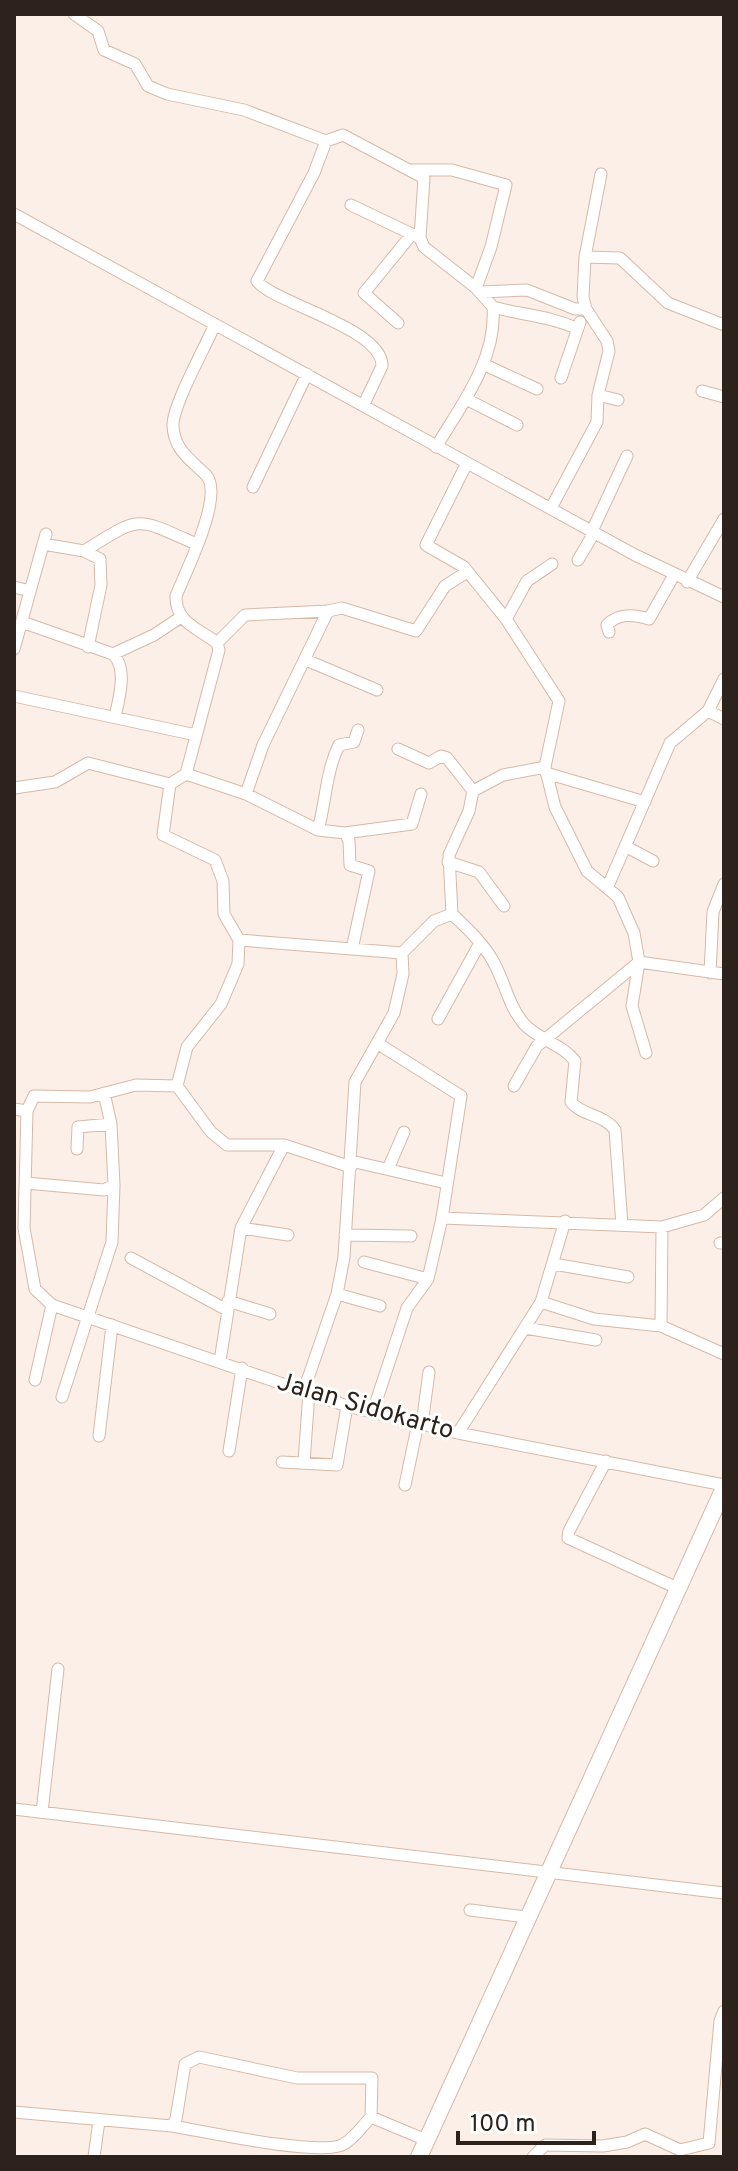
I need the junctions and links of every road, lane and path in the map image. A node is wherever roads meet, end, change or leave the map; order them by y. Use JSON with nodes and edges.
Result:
{"nodes":[{"id":1,"x":74,"y":14,"type":"edge"},
{"id":2,"x":326,"y":141,"type":"junction"},
{"id":3,"x":411,"y":170,"type":"junction"},
{"id":4,"x":601,"y":174,"type":"dead end"},
{"id":5,"x":351,"y":205,"type":"dead end"},
{"id":6,"x":14,"y":214,"type":"edge"},
{"id":7,"x":416,"y":236,"type":"junction"},
{"id":8,"x":585,"y":257,"type":"junction"},
{"id":9,"x":478,"y":290,"type":"junction"},
{"id":10,"x":493,"y":307,"type":"junction"},
{"id":11,"x":587,"y":311,"type":"junction"},
{"id":12,"x":398,"y":323,"type":"dead end"},
{"id":13,"x":215,"y":324,"type":"junction"},
{"id":14,"x":724,"y":325,"type":"edge"},
{"id":15,"x":576,"y":328,"type":"junction"},
{"id":16,"x":483,"y":364,"type":"junction"},
{"id":17,"x":307,"y":374,"type":"junction"},
{"id":18,"x":561,"y":378,"type":"dead end"},
{"id":19,"x":537,"y":389,"type":"dead end"},
{"id":20,"x":702,"y":391,"type":"dead end"},
{"id":21,"x":598,"y":395,"type":"junction"},
{"id":22,"x":724,"y":397,"type":"edge"},
{"id":23,"x":466,"y":399,"type":"junction"},
{"id":24,"x":618,"y":400,"type":"dead end"},
{"id":25,"x":364,"y":404,"type":"junction"},
{"id":26,"x":517,"y":425,"type":"dead end"},
{"id":27,"x":436,"y":447,"type":"junction"},
{"id":28,"x":627,"y":456,"type":"dead end"},
{"id":29,"x":467,"y":463,"type":"junction"},
{"id":30,"x":253,"y":487,"type":"dead end"},
{"id":31,"x":551,"y":508,"type":"junction"},
{"id":32,"x":724,"y":519,"type":"edge"},
{"id":33,"x":593,"y":532,"type":"junction"},
{"id":34,"x":196,"y":544,"type":"junction"},
{"id":35,"x":84,"y":551,"type":"junction"},
{"id":36,"x":578,"y":560,"type":"dead end"},
{"id":37,"x":552,"y":564,"type":"dead end"},
{"id":38,"x":467,"y":572,"type":"junction"},
{"id":39,"x":674,"y":575,"type":"junction"},
{"id":40,"x":687,"y":582,"type":"junction"},
{"id":41,"x":14,"y":587,"type":"edge"},
{"id":42,"x":30,"y":591,"type":"junction"},
{"id":43,"x":724,"y":597,"type":"edge"},
{"id":44,"x":328,"y":611,"type":"junction"},
{"id":45,"x":181,"y":617,"type":"junction"},
{"id":46,"x":506,"y":619,"type":"junction"},
{"id":47,"x":22,"y":622,"type":"junction"},
{"id":48,"x":609,"y":632,"type":"dead end"},
{"id":49,"x":217,"y":643,"type":"junction"},
{"id":50,"x":88,"y":647,"type":"junction"},
{"id":51,"x":14,"y":649,"type":"edge"},
{"id":52,"x":113,"y":654,"type":"junction"},
{"id":53,"x":306,"y":660,"type":"junction"},
{"id":54,"x":724,"y":679,"type":"edge"},
{"id":55,"x":377,"y":690,"type":"dead end"},
{"id":56,"x":14,"y":696,"type":"edge"},
{"id":57,"x":708,"y":711,"type":"junction"},
{"id":58,"x":115,"y":717,"type":"junction"},
{"id":59,"x":724,"y":719,"type":"edge"},
{"id":60,"x":358,"y":730,"type":"dead end"},
{"id":61,"x":196,"y":735,"type":"junction"},
{"id":62,"x":398,"y":749,"type":"dead end"},
{"id":63,"x":545,"y":770,"type":"junction"},
{"id":64,"x":186,"y":774,"type":"junction"},
{"id":65,"x":170,"y":784,"type":"junction"},
{"id":66,"x":14,"y":788,"type":"edge"},
{"id":67,"x":473,"y":791,"type":"junction"},
{"id":68,"x":246,"y":794,"type":"junction"},
{"id":69,"x":421,"y":794,"type":"dead end"},
{"id":70,"x":645,"y":802,"type":"junction"},
{"id":71,"x":318,"y":830,"type":"junction"},
{"id":72,"x":345,"y":833,"type":"junction"},
{"id":73,"x":625,"y":846,"type":"junction"},
{"id":74,"x":653,"y":861,"type":"dead end"},
{"id":75,"x":448,"y":862,"type":"junction"},
{"id":76,"x":724,"y":884,"type":"edge"},
{"id":77,"x":608,"y":886,"type":"junction"},
{"id":78,"x":504,"y":906,"type":"dead end"},
{"id":79,"x":452,"y":914,"type":"junction"},
{"id":80,"x":239,"y":940,"type":"junction"},
{"id":81,"x":480,"y":943,"type":"junction"},
{"id":82,"x":352,"y":949,"type":"junction"},
{"id":83,"x":402,"y":953,"type":"junction"},
{"id":84,"x":639,"y":962,"type":"junction"},
{"id":85,"x":710,"y":973,"type":"junction"},
{"id":86,"x":724,"y":974,"type":"edge"},
{"id":87,"x":438,"y":1019,"type":"dead end"},
{"id":88,"x":545,"y":1041,"type":"junction"},
{"id":89,"x":377,"y":1043,"type":"junction"},
{"id":90,"x":646,"y":1053,"type":"dead end"},
{"id":91,"x":177,"y":1086,"type":"junction"},
{"id":92,"x":514,"y":1086,"type":"dead end"},
{"id":93,"x":104,"y":1093,"type":"junction"},
{"id":94,"x":14,"y":1109,"type":"edge"},
{"id":95,"x":27,"y":1111,"type":"junction"},
{"id":96,"x":111,"y":1124,"type":"junction"},
{"id":97,"x":404,"y":1132,"type":"dead end"},
{"id":98,"x":284,"y":1145,"type":"junction"},
{"id":99,"x":77,"y":1149,"type":"dead end"},
{"id":100,"x":351,"y":1164,"type":"junction"},
{"id":101,"x":388,"y":1169,"type":"junction"},
{"id":102,"x":26,"y":1183,"type":"junction"},
{"id":103,"x":446,"y":1183,"type":"junction"},
{"id":104,"x":114,"y":1185,"type":"junction"},
{"id":105,"x":724,"y":1198,"type":"edge"},
{"id":106,"x":442,"y":1218,"type":"junction"},
{"id":107,"x":565,"y":1221,"type":"junction"},
{"id":108,"x":19,"y":1224,"type":"edge"},
{"id":109,"x":622,"y":1225,"type":"junction"},
{"id":110,"x":662,"y":1227,"type":"junction"},
{"id":111,"x":241,"y":1228,"type":"junction"},
{"id":112,"x":288,"y":1235,"type":"dead end"},
{"id":113,"x":345,"y":1235,"type":"junction"},
{"id":114,"x":411,"y":1236,"type":"dead end"},
{"id":115,"x":131,"y":1258,"type":"dead end"},
{"id":116,"x":364,"y":1262,"type":"dead end"},
{"id":117,"x":554,"y":1264,"type":"junction"},
{"id":118,"x":628,"y":1277,"type":"dead end"},
{"id":119,"x":428,"y":1279,"type":"junction"},
{"id":120,"x":337,"y":1294,"type":"junction"},
{"id":121,"x":541,"y":1302,"type":"junction"},
{"id":122,"x":52,"y":1305,"type":"junction"},
{"id":123,"x":228,"y":1305,"type":"junction"},
{"id":124,"x":380,"y":1306,"type":"dead end"},
{"id":125,"x":270,"y":1314,"type":"dead end"},
{"id":126,"x":86,"y":1316,"type":"junction"},
{"id":127,"x":112,"y":1325,"type":"junction"},
{"id":128,"x":661,"y":1326,"type":"junction"},
{"id":129,"x":525,"y":1328,"type":"junction"},
{"id":130,"x":596,"y":1340,"type":"dead end"},
{"id":131,"x":724,"y":1354,"type":"edge"},
{"id":132,"x":220,"y":1361,"type":"junction"},
{"id":133,"x":242,"y":1368,"type":"junction"},
{"id":134,"x":429,"y":1372,"type":"dead end"},
{"id":135,"x":35,"y":1380,"type":"dead end"},
{"id":136,"x":306,"y":1391,"type":"junction"},
{"id":137,"x":62,"y":1397,"type":"dead end"},
{"id":138,"x":347,"y":1406,"type":"junction"},
{"id":139,"x":373,"y":1411,"type":"junction"},
{"id":140,"x":420,"y":1423,"type":"junction"},
{"id":141,"x":458,"y":1433,"type":"junction"},
{"id":142,"x":99,"y":1436,"type":"dead end"},
{"id":143,"x":229,"y":1451,"type":"dead end"},
{"id":144,"x":606,"y":1461,"type":"junction"},
{"id":145,"x":282,"y":1462,"type":"dead end"},
{"id":146,"x":304,"y":1462,"type":"junction"},
{"id":147,"x":405,"y":1485,"type":"dead end"},
{"id":148,"x":724,"y":1486,"type":"edge"},
{"id":149,"x":677,"y":1588,"type":"junction"},
{"id":150,"x":58,"y":1669,"type":"dead end"},
{"id":151,"x":14,"y":1809,"type":"edge"},
{"id":152,"x":42,"y":1812,"type":"junction"},
{"id":153,"x":547,"y":1871,"type":"junction"},
{"id":154,"x":724,"y":1893,"type":"edge"},
{"id":155,"x":470,"y":1910,"type":"dead end"},
{"id":156,"x":526,"y":1917,"type":"junction"},
{"id":157,"x":724,"y":2011,"type":"edge"},
{"id":158,"x":14,"y":2112,"type":"edge"},
{"id":159,"x":371,"y":2117,"type":"junction"},
{"id":160,"x":99,"y":2121,"type":"junction"},
{"id":161,"x":172,"y":2126,"type":"junction"},
{"id":162,"x":426,"y":2140,"type":"junction"},
{"id":163,"x":314,"y":2152,"type":"edge"},
{"id":164,"x":94,"y":2157,"type":"edge"},
{"id":165,"x":419,"y":2157,"type":"edge"},
{"id":166,"x":533,"y":2157,"type":"edge"}],
"edges":[{"from":1,"to":2,"type":"street"},
{"from":2,"to":3,"type":"street"},
{"from":2,"to":25,"type":"street"},
{"from":3,"to":7,"type":"street"},
{"from":3,"to":9,"type":"street"},
{"from":4,"to":8,"type":"street"},
{"from":5,"to":7,"type":"street"},
{"from":6,"to":13,"type":"street"},
{"from":7,"to":9,"type":"street"},
{"from":7,"to":12,"type":"street"},
{"from":8,"to":11,"type":"street"},
{"from":8,"to":14,"type":"street"},
{"from":9,"to":10,"type":"street"},
{"from":9,"to":11,"type":"street"},
{"from":10,"to":15,"type":"street"},
{"from":10,"to":16,"type":"street"},
{"from":11,"to":15,"type":"street"},
{"from":11,"to":21,"type":"street"},
{"from":13,"to":17,"type":"street"},
{"from":13,"to":34,"type":"street"},
{"from":15,"to":18,"type":"street"},
{"from":16,"to":19,"type":"street"},
{"from":16,"to":23,"type":"street"},
{"from":17,"to":25,"type":"street"},
{"from":17,"to":30,"type":"street"},
{"from":20,"to":22,"type":"street"},
{"from":21,"to":24,"type":"street"},
{"from":21,"to":31,"type":"street"},
{"from":23,"to":26,"type":"street"},
{"from":23,"to":27,"type":"street"},
{"from":25,"to":27,"type":"street"},
{"from":27,"to":29,"type":"street"},
{"from":28,"to":33,"type":"street"},
{"from":29,"to":31,"type":"street"},
{"from":29,"to":38,"type":"street"},
{"from":31,"to":33,"type":"street"},
{"from":32,"to":40,"type":"street"},
{"from":33,"to":36,"type":"street"},
{"from":33,"to":39,"type":"street"},
{"from":34,"to":35,"type":"street"},
{"from":34,"to":45,"type":"street"},
{"from":35,"to":42,"type":"street"},
{"from":35,"to":50,"type":"street"},
{"from":37,"to":46,"type":"street"},
{"from":38,"to":44,"type":"street"},
{"from":38,"to":46,"type":"street"},
{"from":39,"to":40,"type":"street"},
{"from":39,"to":48,"type":"street"},
{"from":40,"to":43,"type":"street"},
{"from":41,"to":42,"type":"street"},
{"from":42,"to":47,"type":"street"},
{"from":44,"to":49,"type":"street"},
{"from":44,"to":53,"type":"street"},
{"from":45,"to":49,"type":"street"},
{"from":45,"to":52,"type":"street"},
{"from":46,"to":63,"type":"street"},
{"from":47,"to":50,"type":"street"},
{"from":47,"to":51,"type":"street"},
{"from":49,"to":61,"type":"street"},
{"from":50,"to":52,"type":"street"},
{"from":52,"to":58,"type":"street"},
{"from":53,"to":55,"type":"street"},
{"from":53,"to":68,"type":"street"},
{"from":54,"to":57,"type":"street"},
{"from":56,"to":58,"type":"street"},
{"from":57,"to":59,"type":"street"},
{"from":57,"to":70,"type":"street"},
{"from":58,"to":61,"type":"street"},
{"from":60,"to":71,"type":"street"},
{"from":61,"to":64,"type":"street"},
{"from":62,"to":67,"type":"street"},
{"from":63,"to":67,"type":"street"},
{"from":63,"to":70,"type":"street"},
{"from":63,"to":77,"type":"street"},
{"from":64,"to":65,"type":"street"},
{"from":64,"to":68,"type":"street"},
{"from":65,"to":66,"type":"street"},
{"from":65,"to":80,"type":"street"},
{"from":67,"to":75,"type":"street"},
{"from":68,"to":71,"type":"street"},
{"from":69,"to":72,"type":"street"},
{"from":70,"to":73,"type":"street"},
{"from":71,"to":72,"type":"street"},
{"from":72,"to":82,"type":"street"},
{"from":73,"to":74,"type":"street"},
{"from":73,"to":77,"type":"street"},
{"from":75,"to":78,"type":"street"},
{"from":75,"to":79,"type":"street"},
{"from":76,"to":85,"type":"street"},
{"from":77,"to":84,"type":"street"},
{"from":79,"to":81,"type":"street"},
{"from":79,"to":83,"type":"street"},
{"from":80,"to":82,"type":"street"},
{"from":80,"to":91,"type":"street"},
{"from":81,"to":87,"type":"street"},
{"from":81,"to":88,"type":"street"},
{"from":82,"to":83,"type":"street"},
{"from":83,"to":89,"type":"street"},
{"from":84,"to":85,"type":"street"},
{"from":84,"to":88,"type":"street"},
{"from":84,"to":90,"type":"street"},
{"from":85,"to":86,"type":"street"},
{"from":88,"to":92,"type":"street"},
{"from":88,"to":109,"type":"street"},
{"from":89,"to":100,"type":"street"},
{"from":89,"to":103,"type":"street"},
{"from":91,"to":93,"type":"street"},
{"from":91,"to":98,"type":"street"},
{"from":93,"to":95,"type":"street"},
{"from":93,"to":96,"type":"street"},
{"from":94,"to":95,"type":"street"},
{"from":95,"to":102,"type":"street"},
{"from":96,"to":99,"type":"street"},
{"from":96,"to":104,"type":"street"},
{"from":97,"to":101,"type":"street"},
{"from":98,"to":100,"type":"street"},
{"from":98,"to":111,"type":"street"},
{"from":100,"to":101,"type":"street"},
{"from":100,"to":113,"type":"street"},
{"from":101,"to":103,"type":"street"},
{"from":102,"to":104,"type":"street"},
{"from":102,"to":108,"type":"street"},
{"from":103,"to":106,"type":"street"},
{"from":104,"to":126,"type":"street"},
{"from":105,"to":110,"type":"street"},
{"from":106,"to":107,"type":"street"},
{"from":106,"to":119,"type":"street"},
{"from":107,"to":109,"type":"street"},
{"from":107,"to":117,"type":"street"},
{"from":108,"to":122,"type":"street"},
{"from":109,"to":110,"type":"street"},
{"from":110,"to":128,"type":"street"},
{"from":111,"to":112,"type":"street"},
{"from":111,"to":123,"type":"street"},
{"from":113,"to":114,"type":"street"},
{"from":113,"to":120,"type":"street"},
{"from":115,"to":123,"type":"street"},
{"from":116,"to":119,"type":"street"},
{"from":117,"to":118,"type":"street"},
{"from":117,"to":121,"type":"street"},
{"from":119,"to":139,"type":"street"},
{"from":120,"to":124,"type":"street"},
{"from":120,"to":136,"type":"street"},
{"from":121,"to":128,"type":"street"},
{"from":121,"to":129,"type":"street"},
{"from":122,"to":126,"type":"street","name":"Jalan Sidokarto"},
{"from":122,"to":135,"type":"street"},
{"from":123,"to":125,"type":"street"},
{"from":123,"to":132,"type":"street"},
{"from":126,"to":127,"type":"street","name":"Jalan Sidokarto"},
{"from":126,"to":137,"type":"street"},
{"from":127,"to":132,"type":"street","name":"Jalan Sidokarto"},
{"from":127,"to":142,"type":"street"},
{"from":128,"to":131,"type":"street"},
{"from":129,"to":130,"type":"street"},
{"from":129,"to":141,"type":"street"},
{"from":132,"to":133,"type":"street","name":"Jalan Sidokarto"},
{"from":133,"to":136,"type":"street","name":"Jalan Sidokarto"},
{"from":133,"to":143,"type":"street"},
{"from":134,"to":140,"type":"street"},
{"from":136,"to":138,"type":"street","name":"Jalan Sidokarto"},
{"from":136,"to":146,"type":"street"},
{"from":138,"to":139,"type":"street","name":"Jalan Sidokarto"},
{"from":138,"to":146,"type":"street"},
{"from":139,"to":140,"type":"street","name":"Jalan Sidokarto"},
{"from":140,"to":141,"type":"street","name":"Jalan Sidokarto"},
{"from":140,"to":147,"type":"street"},
{"from":141,"to":144,"type":"street","name":"Jalan Sidokarto"},
{"from":144,"to":148,"type":"street","name":"Jalan Sidokarto"},
{"from":144,"to":149,"type":"street"},
{"from":145,"to":146,"type":"street"},
{"from":148,"to":149,"type":"main road"},
{"from":149,"to":153,"type":"main road"},
{"from":150,"to":152,"type":"street"},
{"from":151,"to":152,"type":"street"},
{"from":152,"to":153,"type":"street"},
{"from":153,"to":154,"type":"street"},
{"from":153,"to":156,"type":"main road"},
{"from":155,"to":156,"type":"street"},
{"from":156,"to":162,"type":"main road"},
{"from":157,"to":166,"type":"street"},
{"from":158,"to":160,"type":"street"},
{"from":159,"to":161,"type":"street"},
{"from":159,"to":162,"type":"street"},
{"from":159,"to":163,"type":"street"},
{"from":160,"to":161,"type":"street"},
{"from":160,"to":164,"type":"street"},
{"from":161,"to":163,"type":"street"},
{"from":162,"to":165,"type":"main road"}]}
